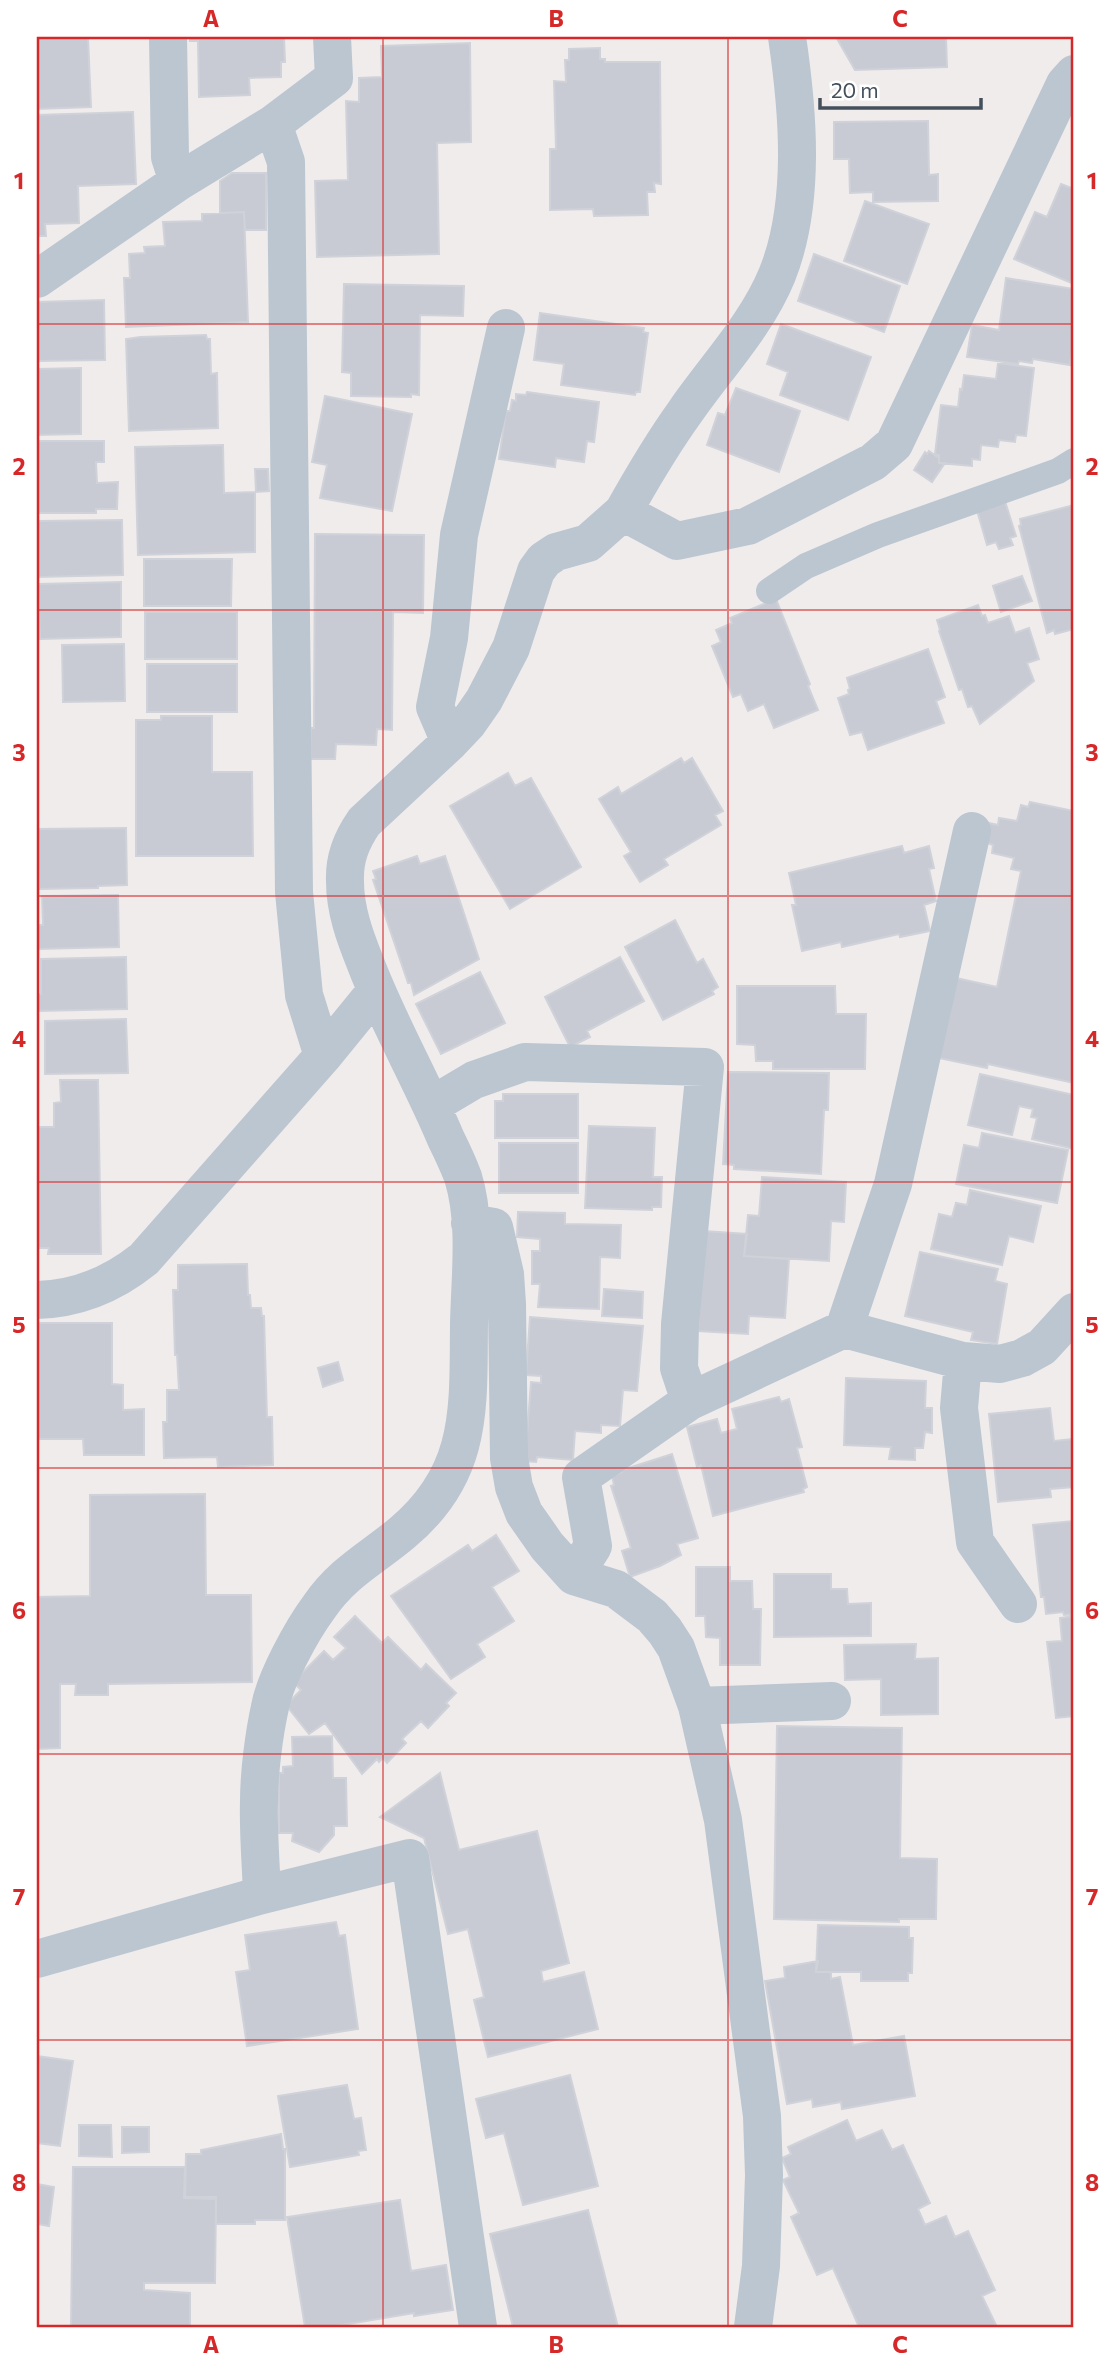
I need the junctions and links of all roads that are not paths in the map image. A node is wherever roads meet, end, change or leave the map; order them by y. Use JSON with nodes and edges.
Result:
{"nodes":[{"id":1,"x":168,"y":37,"type":"edge"},
{"id":2,"x":332,"y":37,"type":"edge"},
{"id":3,"x":788,"y":37,"type":"edge"},
{"id":4,"x":1074,"y":74,"type":"edge"},
{"id":5,"x":273,"y":124,"type":"junction"},
{"id":6,"x":178,"y":182,"type":"junction"},
{"id":7,"x":37,"y":279,"type":"edge"},
{"id":8,"x":506,"y":328,"type":"dead end"},
{"id":9,"x":1074,"y":461,"type":"edge"},
{"id":10,"x":623,"y":512,"type":"junction"},
{"id":11,"x":769,"y":591,"type":"dead end"},
{"id":12,"x":450,"y":742,"type":"junction"},
{"id":13,"x":972,"y":831,"type":"dead end"},
{"id":14,"x":376,"y":991,"type":"junction"},
{"id":15,"x":323,"y":1056,"type":"junction"},
{"id":16,"x":432,"y":1105,"type":"junction"},
{"id":17,"x":470,"y":1223,"type":"junction"},
{"id":18,"x":37,"y":1300,"type":"edge"},
{"id":19,"x":1074,"y":1312,"type":"edge"},
{"id":20,"x":844,"y":1329,"type":"junction"},
{"id":21,"x":963,"y":1361,"type":"junction"},
{"id":22,"x":690,"y":1401,"type":"junction"},
{"id":23,"x":575,"y":1576,"type":"junction"},
{"id":24,"x":1018,"y":1604,"type":"dead end"},
{"id":25,"x":832,"y":1701,"type":"dead end"},
{"id":26,"x":697,"y":1706,"type":"junction"},
{"id":27,"x":262,"y":1895,"type":"junction"},
{"id":28,"x":37,"y":1959,"type":"edge"},
{"id":29,"x":478,"y":2327,"type":"edge"},
{"id":30,"x":753,"y":2327,"type":"edge"}],
"edges":[{"from":1,"to":6,"type":"street"},
{"from":2,"to":5,"type":"street"},
{"from":3,"to":10,"type":"street"},
{"from":4,"to":10,"type":"street"},
{"from":5,"to":6,"type":"street"},
{"from":5,"to":15,"type":"street"},
{"from":6,"to":7,"type":"street"},
{"from":8,"to":12,"type":"street"},
{"from":9,"to":11,"type":"lane"},
{"from":10,"to":12,"type":"street"},
{"from":12,"to":14,"type":"street"},
{"from":13,"to":20,"type":"street"},
{"from":14,"to":15,"type":"street"},
{"from":14,"to":16,"type":"street"},
{"from":15,"to":18,"type":"street"},
{"from":16,"to":17,"type":"street"},
{"from":16,"to":22,"type":"street"},
{"from":17,"to":23,"type":"street"},
{"from":17,"to":27,"type":"street"},
{"from":19,"to":21,"type":"street"},
{"from":20,"to":21,"type":"street"},
{"from":20,"to":22,"type":"street"},
{"from":21,"to":24,"type":"street"},
{"from":22,"to":23,"type":"street"},
{"from":23,"to":26,"type":"street"},
{"from":25,"to":26,"type":"street"},
{"from":26,"to":30,"type":"street"},
{"from":27,"to":28,"type":"street"},
{"from":27,"to":29,"type":"street"}]}
